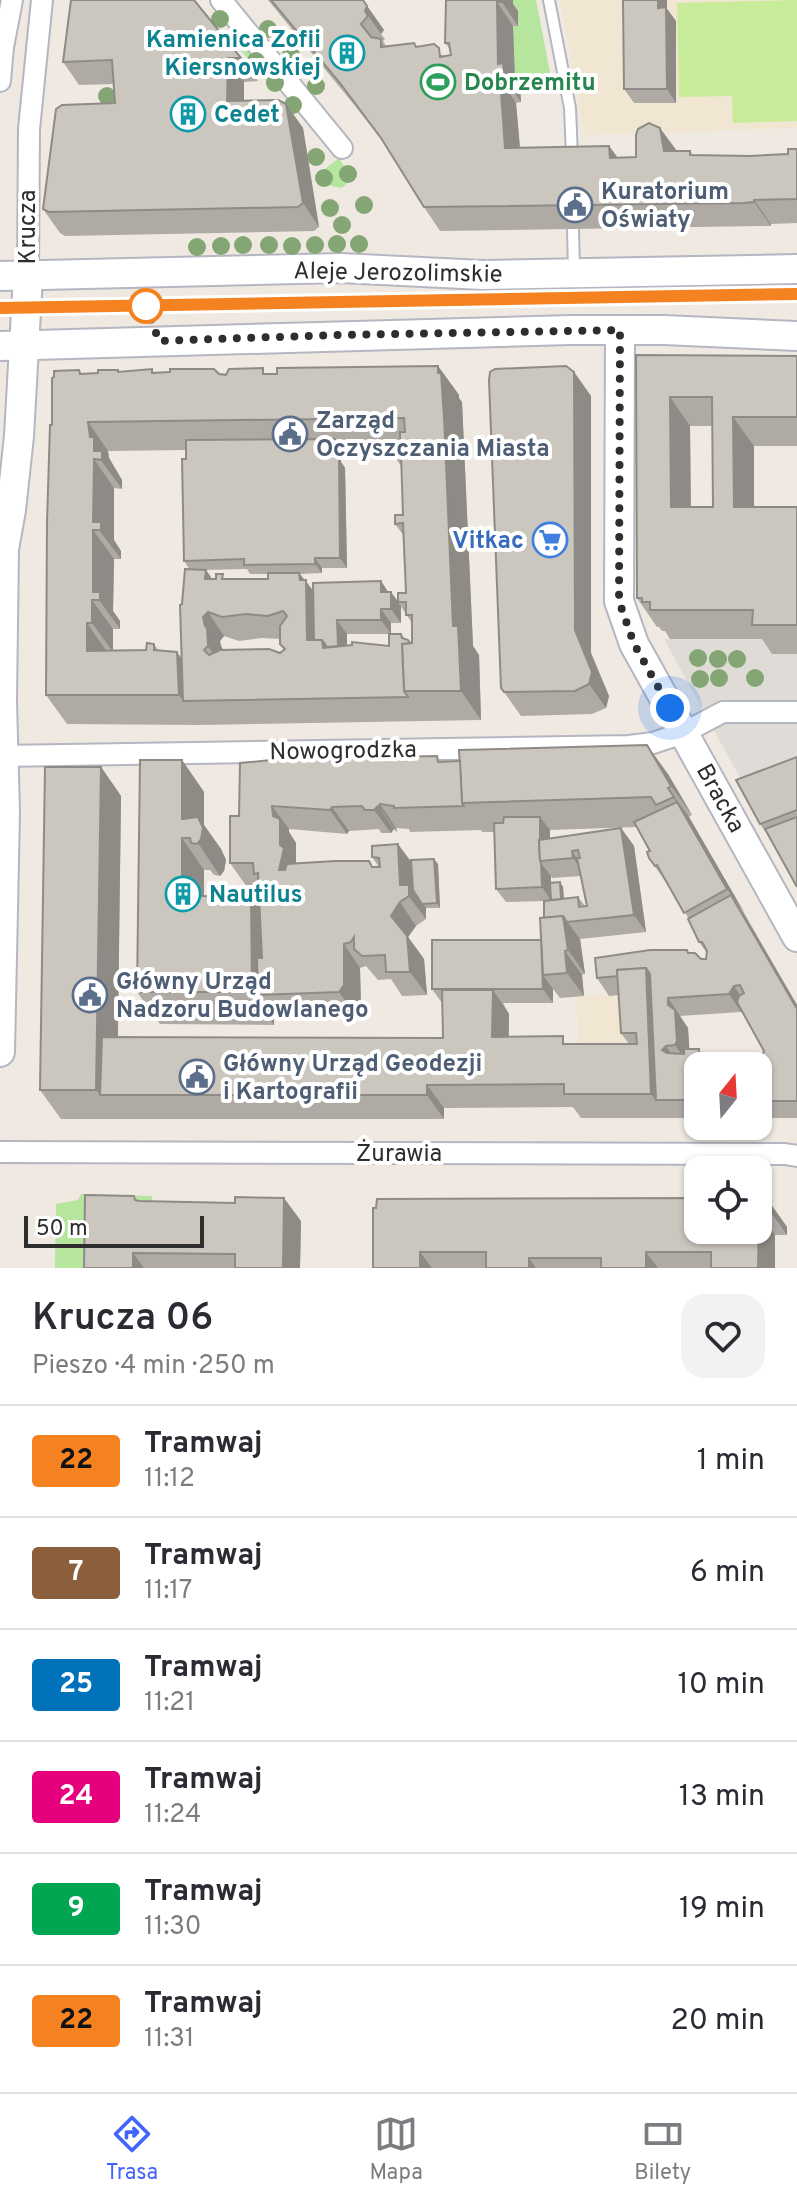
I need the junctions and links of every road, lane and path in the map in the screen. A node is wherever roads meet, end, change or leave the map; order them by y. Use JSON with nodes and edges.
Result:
{"nodes":[{"id":1,"x":12,"y":0,"type":"edge"},
{"id":2,"x":42,"y":0,"type":"edge"},
{"id":3,"x":221,"y":0,"type":"edge"},
{"id":4,"x":549,"y":0,"type":"edge"},
{"id":5,"x":0,"y":81,"type":"edge"},
{"id":6,"x":342,"y":148,"type":"dead end"},
{"id":7,"x":572,"y":171,"type":"edge"},
{"id":8,"x":573,"y":229,"type":"edge"},
{"id":9,"x":797,"y":269,"type":"edge"},
{"id":10,"x":574,"y":274,"type":"junction"},
{"id":11,"x":14,"y":276,"type":"edge"},
{"id":12,"x":620,"y":330,"type":"junction"},
{"id":13,"x":797,"y":336,"type":"edge"},
{"id":14,"x":12,"y":346,"type":"edge"},
{"id":15,"x":2,"y":542,"type":"edge"},
{"id":16,"x":797,"y":712,"type":"edge"},
{"id":17,"x":683,"y":733,"type":"junction"},
{"id":18,"x":2,"y":756,"type":"edge"},
{"id":19,"x":797,"y":937,"type":"edge"},
{"id":20,"x":0,"y":1052,"type":"edge"},
{"id":21,"x":0,"y":1152,"type":"edge"},
{"id":22,"x":797,"y":1156,"type":"edge"}],
"edges":[{"from":1,"to":5,"type":"street"},
{"from":2,"to":11,"type":"street","name":"Krucza"},
{"from":3,"to":6,"type":"street"},
{"from":4,"to":7,"type":"lane"},
{"from":8,"to":10,"type":"lane"},
{"from":9,"to":10,"type":"main road","name":"Aleje Jerozolimskie"},
{"from":10,"to":11,"type":"main road","name":"Aleje Jerozolimskie"},
{"from":11,"to":14,"type":"main road","name":"Krucza"},
{"from":12,"to":13,"type":"main road"},
{"from":12,"to":14,"type":"main road"},
{"from":12,"to":17,"type":"main road","name":"Bracka"},
{"from":14,"to":15,"type":"main road","name":"Krucza"},
{"from":15,"to":18,"type":"main road","name":"Krucza"},
{"from":16,"to":17,"type":"street","name":"Nowogrodzka"},
{"from":17,"to":18,"type":"street","name":"Nowogrodzka"},
{"from":17,"to":19,"type":"main road","name":"Bracka"},
{"from":18,"to":20,"type":"main road","name":"Krucza"},
{"from":21,"to":22,"type":"street","name":"Żurawia"}]}
